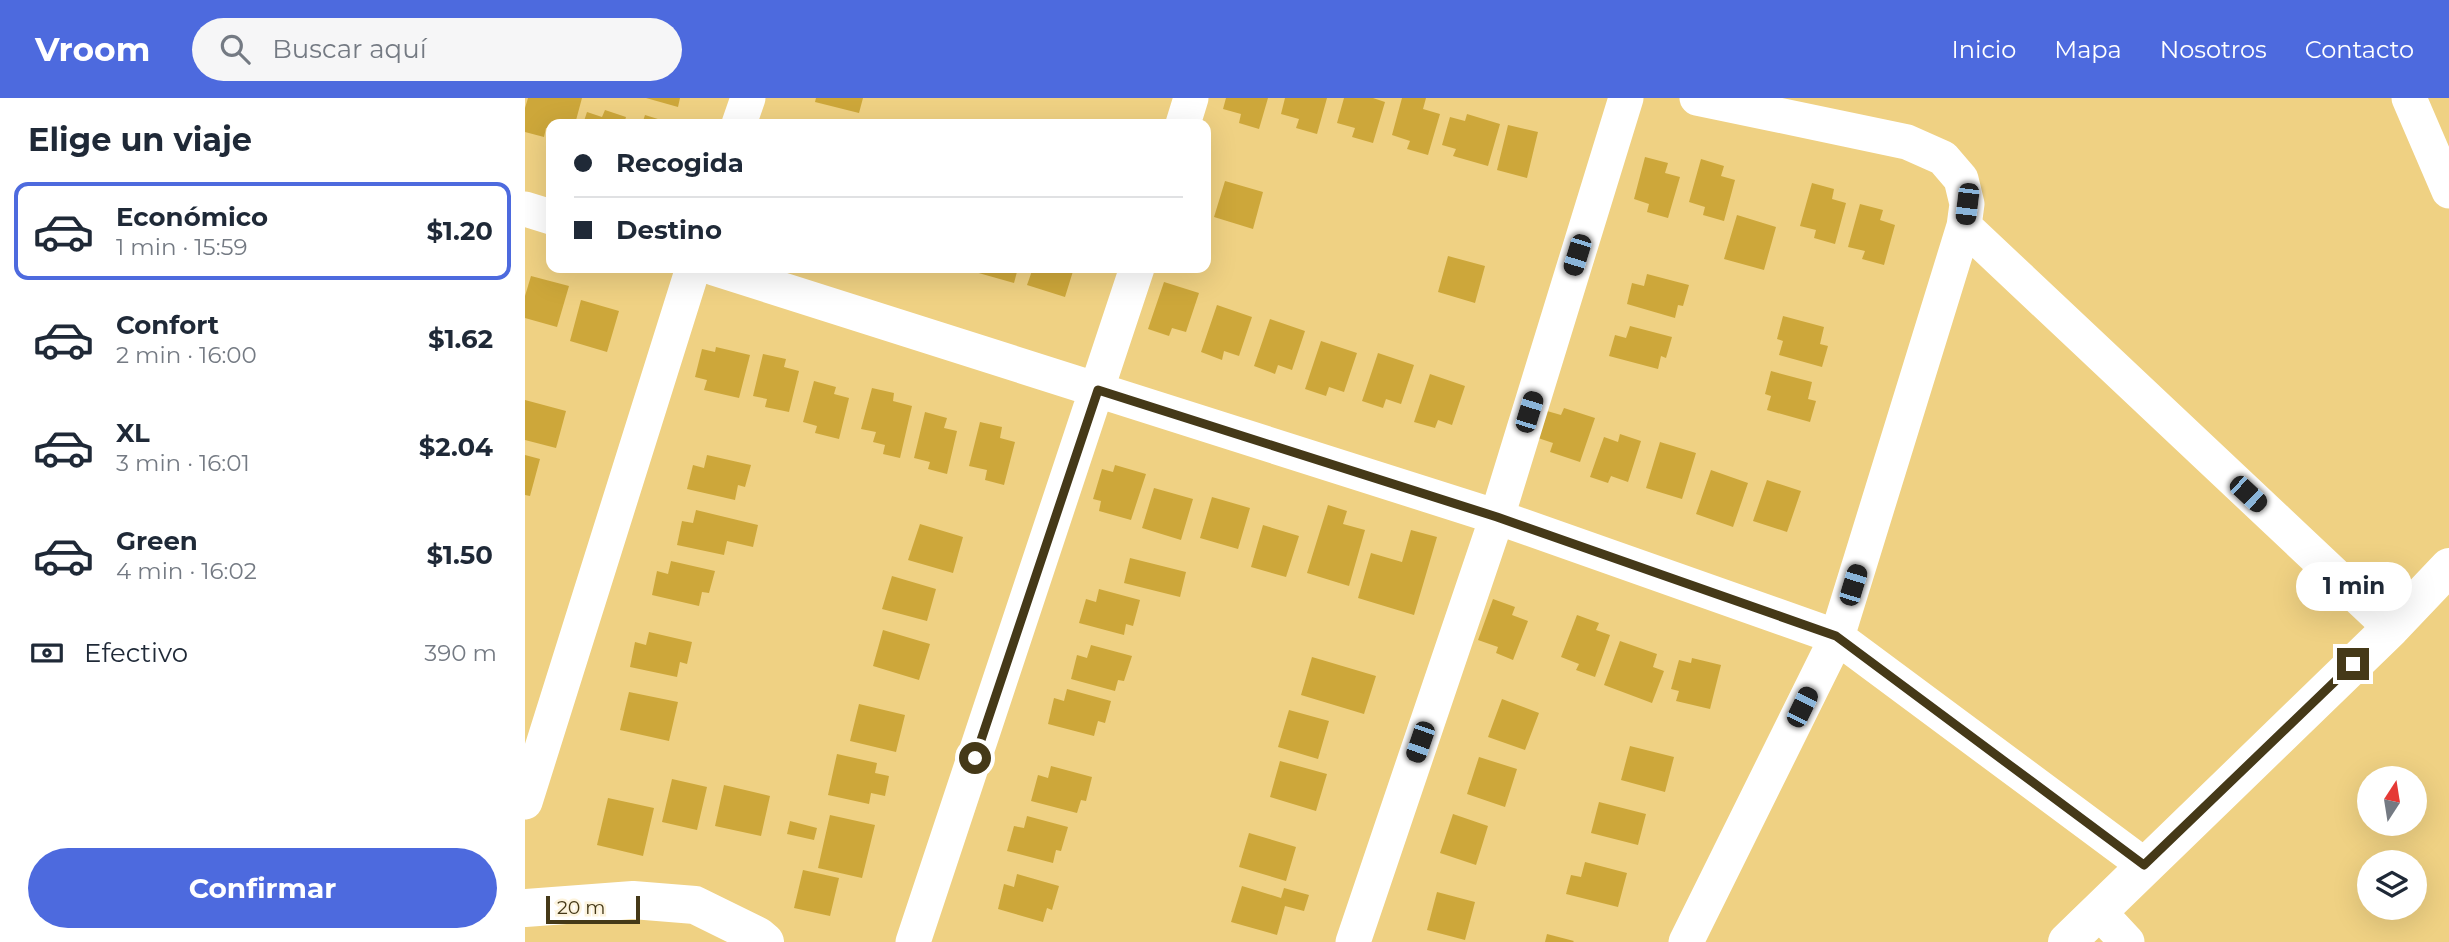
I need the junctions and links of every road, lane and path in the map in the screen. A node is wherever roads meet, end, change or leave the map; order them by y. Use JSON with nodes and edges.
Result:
{"nodes":[{"id":1,"x":748,"y":98,"type":"edge"},
{"id":2,"x":1191,"y":98,"type":"edge"},
{"id":3,"x":1626,"y":98,"type":"edge"},
{"id":4,"x":1697,"y":98,"type":"edge"},
{"id":5,"x":2409,"y":98,"type":"edge"},
{"id":6,"x":741,"y":119,"type":"edge"},
{"id":7,"x":1185,"y":119,"type":"edge"},
{"id":8,"x":2447,"y":181,"type":"edge"},
{"id":9,"x":525,"y":209,"type":"edge"},
{"id":10,"x":546,"y":215,"type":"edge"},
{"id":11,"x":1964,"y":226,"type":"junction"},
{"id":12,"x":691,"y":273,"type":"edge"},
{"id":13,"x":731,"y":273,"type":"edge"},
{"id":14,"x":1135,"y":273,"type":"edge"},
{"id":15,"x":1098,"y":390,"type":"junction"},
{"id":16,"x":1497,"y":517,"type":"junction"},
{"id":17,"x":2449,"y":567,"type":"edge"},
{"id":18,"x":2391,"y":628,"type":"junction"},
{"id":19,"x":1836,"y":636,"type":"junction"},
{"id":20,"x":525,"y":802,"type":"edge"},
{"id":21,"x":2144,"y":865,"type":"junction"},
{"id":22,"x":525,"y":908,"type":"edge"},
{"id":23,"x":2099,"y":912,"type":"junction"},
{"id":24,"x":765,"y":942,"type":"edge"},
{"id":25,"x":913,"y":942,"type":"edge"},
{"id":26,"x":1353,"y":942,"type":"edge"},
{"id":27,"x":1686,"y":942,"type":"edge"},
{"id":28,"x":2067,"y":942,"type":"edge"},
{"id":29,"x":2127,"y":942,"type":"edge"}],
"edges":[{"from":1,"to":6,"type":"street"},
{"from":2,"to":7,"type":"street"},
{"from":3,"to":16,"type":"street"},
{"from":4,"to":11,"type":"street"},
{"from":5,"to":8,"type":"street"},
{"from":9,"to":10,"type":"street"},
{"from":11,"to":18,"type":"street"},
{"from":11,"to":19,"type":"street"},
{"from":12,"to":20,"type":"street"},
{"from":13,"to":15,"type":"street"},
{"from":14,"to":15,"type":"street"},
{"from":15,"to":16,"type":"street"},
{"from":15,"to":25,"type":"street"},
{"from":16,"to":19,"type":"street"},
{"from":16,"to":26,"type":"street"},
{"from":17,"to":18,"type":"main road"},
{"from":18,"to":21,"type":"main road"},
{"from":19,"to":21,"type":"street"},
{"from":19,"to":27,"type":"street"},
{"from":21,"to":23,"type":"main road"},
{"from":22,"to":24,"type":"main road"},
{"from":23,"to":28,"type":"main road"},
{"from":23,"to":29,"type":"street"}]}
